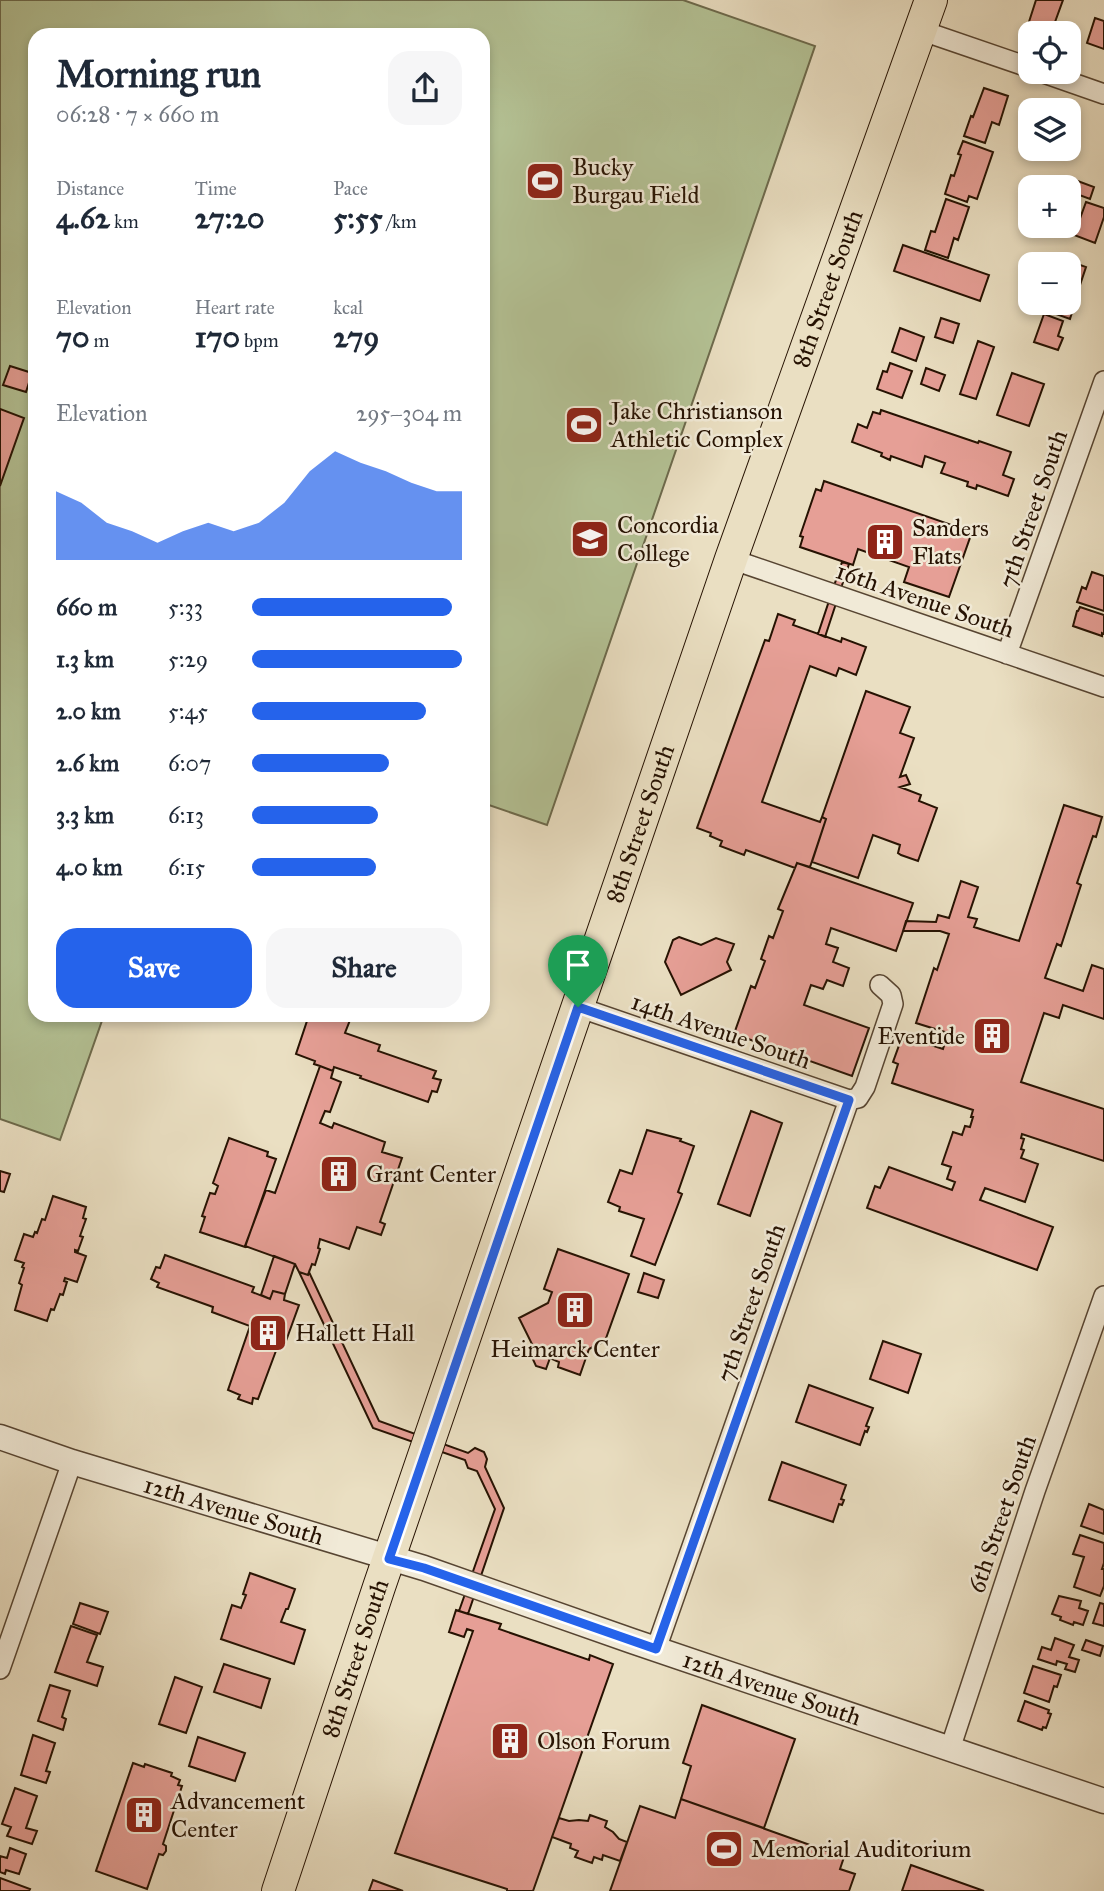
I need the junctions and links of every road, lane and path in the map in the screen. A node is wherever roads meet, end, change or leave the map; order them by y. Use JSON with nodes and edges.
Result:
{"nodes":[{"id":1,"x":931,"y":0,"type":"edge"},
{"id":2,"x":920,"y":30,"type":"junction"},
{"id":3,"x":1018,"y":64,"type":"edge"},
{"id":4,"x":1077,"y":84,"type":"edge"},
{"id":5,"x":1104,"y":93,"type":"edge"},
{"id":6,"x":1104,"y":381,"type":"edge"},
{"id":7,"x":731,"y":559,"type":"junction"},
{"id":8,"x":1007,"y":653,"type":"junction"},
{"id":9,"x":1104,"y":687,"type":"edge"},
{"id":10,"x":880,"y":985,"type":"dead end"},
{"id":11,"x":578,"y":1007,"type":"junction"},
{"id":12,"x":849,"y":1100,"type":"junction"},
{"id":13,"x":1104,"y":1296,"type":"edge"},
{"id":14,"x":0,"y":1437,"type":"edge"},
{"id":15,"x":72,"y":1462,"type":"junction"},
{"id":16,"x":389,"y":1559,"type":"junction"},
{"id":17,"x":656,"y":1649,"type":"junction"},
{"id":18,"x":0,"y":1670,"type":"edge"},
{"id":19,"x":950,"y":1749,"type":"junction"},
{"id":20,"x":1104,"y":1801,"type":"edge"},
{"id":21,"x":278,"y":1891,"type":"edge"}],
"edges":[{"from":1,"to":2,"type":"main road","name":"8th Street South"},
{"from":2,"to":3,"type":"street"},
{"from":2,"to":7,"type":"main road","name":"8th Street South"},
{"from":4,"to":5,"type":"street"},
{"from":6,"to":8,"type":"street","name":"7th Street South"},
{"from":7,"to":8,"type":"street","name":"16th Avenue South"},
{"from":7,"to":11,"type":"main road","name":"8th Street South"},
{"from":8,"to":9,"type":"street","name":"16th Avenue South"},
{"from":10,"to":12,"type":"street","name":"7th Street South"},
{"from":11,"to":12,"type":"street","name":"14th Avenue South"},
{"from":11,"to":16,"type":"main road","name":"8th Street South"},
{"from":12,"to":17,"type":"street","name":"7th Street South"},
{"from":13,"to":19,"type":"street","name":"6th Street South"},
{"from":14,"to":15,"type":"street","name":"12th Avenue South"},
{"from":15,"to":16,"type":"street","name":"12th Avenue South"},
{"from":15,"to":18,"type":"street"},
{"from":16,"to":17,"type":"street","name":"12th Avenue South"},
{"from":16,"to":21,"type":"main road","name":"8th Street South"},
{"from":17,"to":19,"type":"street","name":"12th Avenue South"},
{"from":19,"to":20,"type":"street","name":"12th Avenue South"}]}
